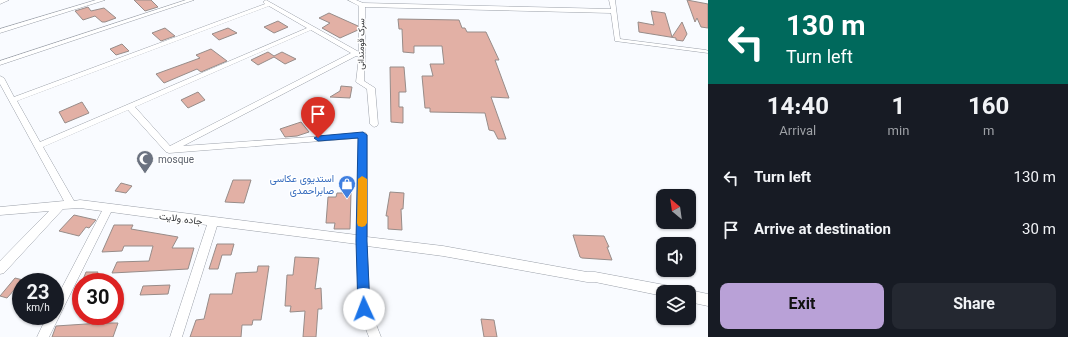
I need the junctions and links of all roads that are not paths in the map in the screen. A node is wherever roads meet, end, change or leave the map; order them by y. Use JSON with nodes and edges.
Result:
{"nodes":[{"id":1,"x":6,"y":0,"type":"edge"},
{"id":2,"x":102,"y":0,"type":"edge"},
{"id":3,"x":191,"y":0,"type":"edge"},
{"id":4,"x":264,"y":0,"type":"edge"},
{"id":5,"x":351,"y":0,"type":"edge"},
{"id":6,"x":612,"y":0,"type":"edge"},
{"id":7,"x":0,"y":2,"type":"edge"},
{"id":8,"x":270,"y":4,"type":"junction"},
{"id":9,"x":362,"y":5,"type":"junction"},
{"id":10,"x":614,"y":11,"type":"junction"},
{"id":11,"x":312,"y":28,"type":"junction"},
{"id":12,"x":0,"y":31,"type":"edge"},
{"id":13,"x":706,"y":52,"type":"dead end"},
{"id":14,"x":359,"y":55,"type":"junction"},
{"id":15,"x":0,"y":63,"type":"edge"},
{"id":16,"x":0,"y":78,"type":"edge"},
{"id":17,"x":13,"y":100,"type":"junction"},
{"id":18,"x":130,"y":107,"type":"junction"},
{"id":19,"x":374,"y":124,"type":"dead end"},
{"id":20,"x":38,"y":146,"type":"junction"},
{"id":21,"x":169,"y":150,"type":"junction"},
{"id":22,"x":66,"y":205,"type":"junction"},
{"id":23,"x":108,"y":208,"type":"junction"},
{"id":24,"x":0,"y":211,"type":"edge"},
{"id":25,"x":213,"y":222,"type":"junction"},
{"id":26,"x":362,"y":241,"type":"junction"},
{"id":27,"x":0,"y":269,"type":"edge"},
{"id":28,"x":656,"y":289,"type":"edge"},
{"id":29,"x":64,"y":295,"type":"edge"},
{"id":30,"x":696,"y":297,"type":"edge"},
{"id":31,"x":708,"y":300,"type":"edge"},
{"id":32,"x":49,"y":325,"type":"edge"},
{"id":33,"x":43,"y":337,"type":"edge"},
{"id":34,"x":176,"y":337,"type":"edge"},
{"id":35,"x":375,"y":337,"type":"edge"}],
"edges":[{"from":1,"to":7,"type":"street"},
{"from":2,"to":12,"type":"street"},
{"from":3,"to":15,"type":"street"},
{"from":4,"to":8,"type":"street"},
{"from":5,"to":9,"type":"street"},
{"from":6,"to":10,"type":"street"},
{"from":8,"to":11,"type":"street"},
{"from":8,"to":17,"type":"street"},
{"from":9,"to":10,"type":"street"},
{"from":9,"to":14,"type":"street","name":"سرک قومندانی"},
{"from":10,"to":13,"type":"street"},
{"from":11,"to":14,"type":"street"},
{"from":11,"to":18,"type":"street"},
{"from":14,"to":19,"type":"street","name":"سرک قومندانی"},
{"from":14,"to":21,"type":"street"},
{"from":16,"to":17,"type":"street"},
{"from":17,"to":20,"type":"street"},
{"from":18,"to":20,"type":"street"},
{"from":18,"to":21,"type":"street"},
{"from":20,"to":22,"type":"street"},
{"from":21,"to":26,"type":"street"},
{"from":22,"to":23,"type":"street","name":"جاده ولایت"},
{"from":22,"to":24,"type":"street","name":"جاده ولایت"},
{"from":22,"to":27,"type":"street"},
{"from":23,"to":25,"type":"street","name":"جاده ولایت"},
{"from":23,"to":29,"type":"street"},
{"from":25,"to":26,"type":"street","name":"جاده ولایت"},
{"from":25,"to":34,"type":"street"},
{"from":26,"to":28,"type":"street","name":"جاده ولایت"},
{"from":26,"to":35,"type":"street"},
{"from":30,"to":31,"type":"street"},
{"from":32,"to":33,"type":"street"}]}
